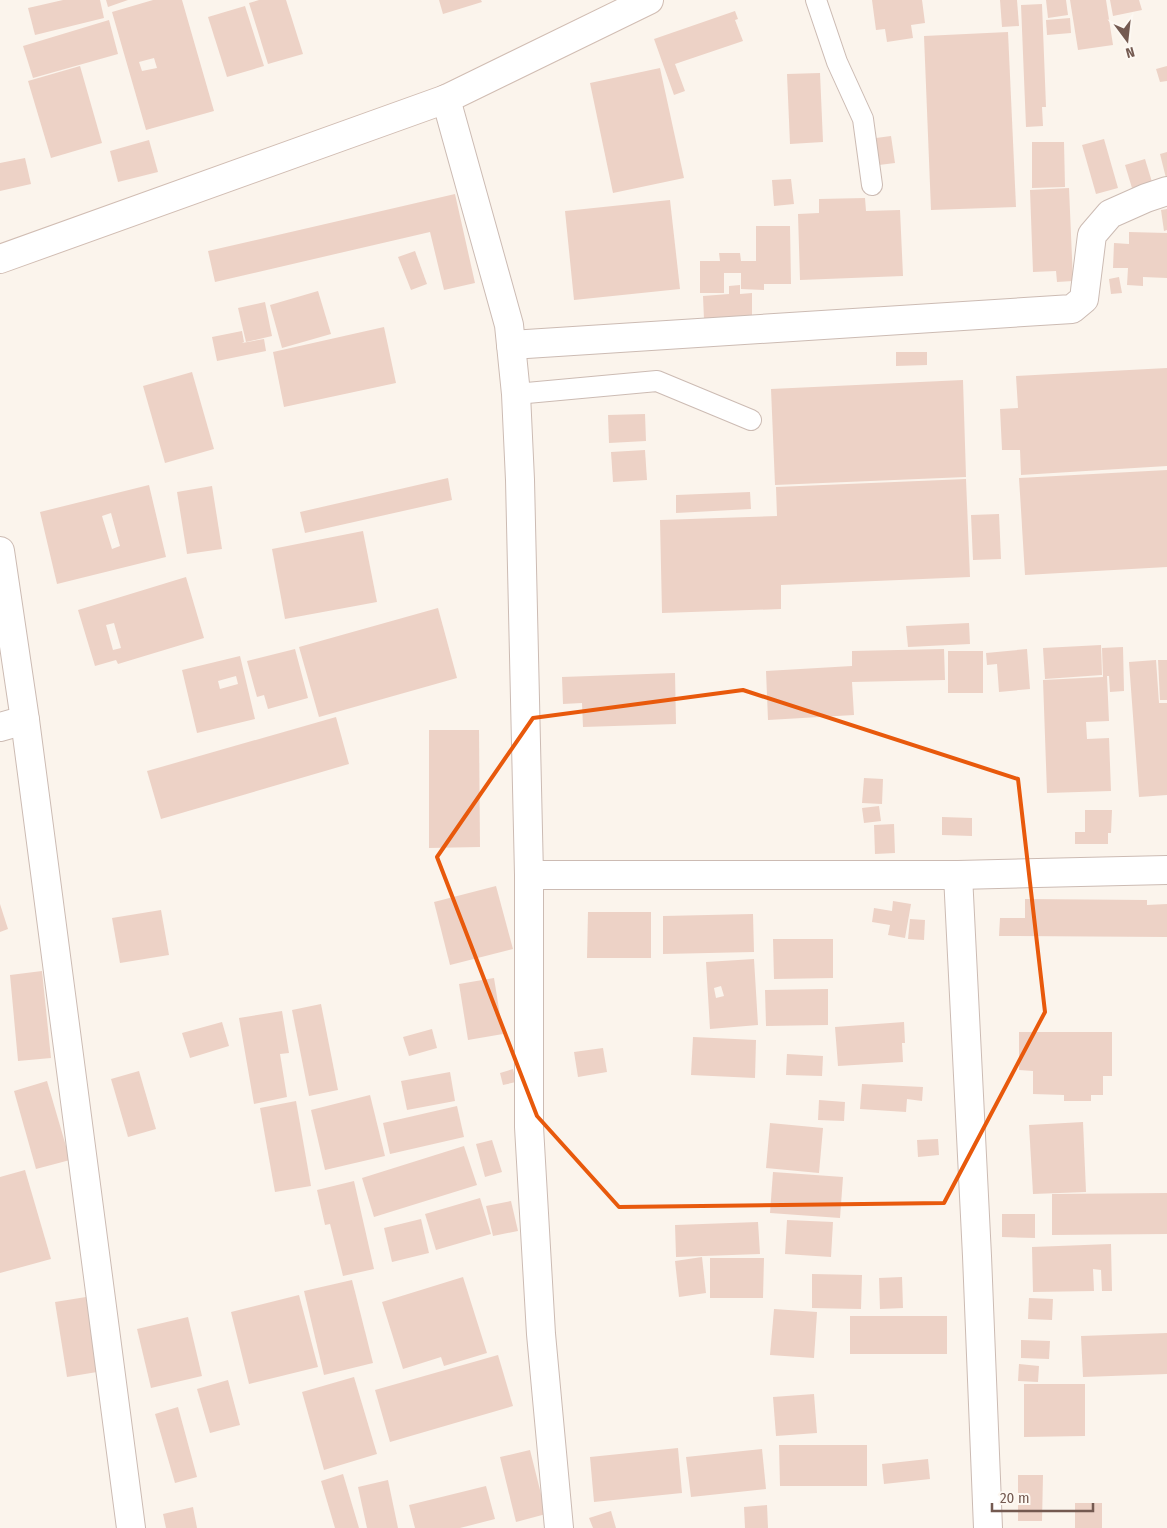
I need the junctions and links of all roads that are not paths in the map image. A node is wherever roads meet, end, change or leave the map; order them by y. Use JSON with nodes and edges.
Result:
{"nodes":[{"id":1,"x":649,"y":0,"type":"edge"},
{"id":2,"x":816,"y":0,"type":"edge"},
{"id":3,"x":446,"y":99,"type":"junction"},
{"id":4,"x":872,"y":185,"type":"dead end"},
{"id":5,"x":1167,"y":191,"type":"edge"},
{"id":6,"x":0,"y":259,"type":"edge"},
{"id":7,"x":512,"y":345,"type":"junction"},
{"id":8,"x":516,"y":394,"type":"junction"},
{"id":9,"x":751,"y":420,"type":"dead end"},
{"id":10,"x":0,"y":551,"type":"edge"},
{"id":11,"x":12,"y":724,"type":"edge"},
{"id":12,"x":1167,"y":870,"type":"edge"},
{"id":13,"x":529,"y":875,"type":"junction"},
{"id":14,"x":958,"y":875,"type":"junction"},
{"id":15,"x":131,"y":1528,"type":"edge"},
{"id":16,"x":559,"y":1528,"type":"edge"},
{"id":17,"x":988,"y":1528,"type":"edge"}],
"edges":[{"from":1,"to":3,"type":"street"},
{"from":2,"to":4,"type":"lane"},
{"from":3,"to":6,"type":"street"},
{"from":3,"to":7,"type":"street"},
{"from":5,"to":7,"type":"street"},
{"from":7,"to":8,"type":"street"},
{"from":8,"to":9,"type":"lane"},
{"from":8,"to":13,"type":"street"},
{"from":10,"to":11,"type":"street"},
{"from":11,"to":15,"type":"street"},
{"from":12,"to":14,"type":"street"},
{"from":13,"to":14,"type":"street"},
{"from":13,"to":16,"type":"street"},
{"from":14,"to":17,"type":"street"}]}
